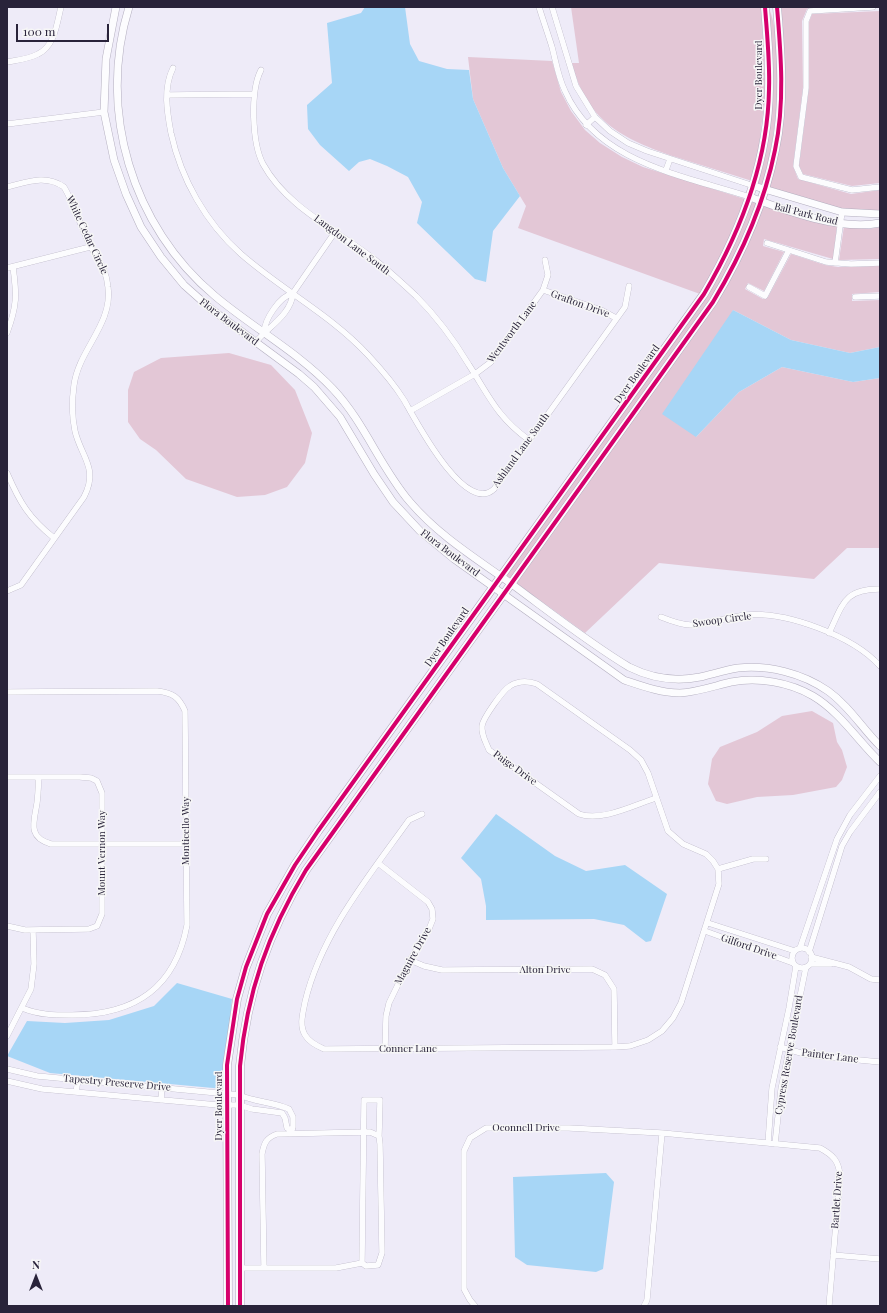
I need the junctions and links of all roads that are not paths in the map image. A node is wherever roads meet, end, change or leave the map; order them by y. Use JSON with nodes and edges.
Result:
{"nodes":[{"id":1,"x":61,"y":7,"type":"edge"},
{"id":2,"x":116,"y":7,"type":"edge"},
{"id":3,"x":129,"y":7,"type":"edge"},
{"id":4,"x":539,"y":7,"type":"edge"},
{"id":5,"x":552,"y":7,"type":"edge"},
{"id":6,"x":764,"y":7,"type":"edge"},
{"id":7,"x":772,"y":7,"type":"edge"},
{"id":8,"x":777,"y":7,"type":"edge"},
{"id":9,"x":873,"y":7,"type":"edge"},
{"id":10,"x":779,"y":24,"type":"junction"},
{"id":11,"x":7,"y":62,"type":"edge"},
{"id":12,"x":173,"y":68,"type":"dead end"},
{"id":13,"x":261,"y":70,"type":"dead end"},
{"id":14,"x":254,"y":94,"type":"junction"},
{"id":15,"x":167,"y":95,"type":"junction"},
{"id":16,"x":118,"y":110,"type":"junction"},
{"id":17,"x":104,"y":112,"type":"junction"},
{"id":18,"x":595,"y":117,"type":"junction"},
{"id":19,"x":7,"y":124,"type":"edge"},
{"id":20,"x":586,"y":125,"type":"junction"},
{"id":21,"x":670,"y":159,"type":"junction"},
{"id":22,"x":666,"y":170,"type":"junction"},
{"id":23,"x":754,"y":186,"type":"junction"},
{"id":24,"x":7,"y":187,"type":"edge"},
{"id":25,"x":880,"y":187,"type":"edge"},
{"id":26,"x":765,"y":190,"type":"junction"},
{"id":27,"x":750,"y":197,"type":"junction"},
{"id":28,"x":762,"y":202,"type":"junction"},
{"id":29,"x":842,"y":212,"type":"junction"},
{"id":30,"x":880,"y":214,"type":"edge"},
{"id":31,"x":841,"y":222,"type":"junction"},
{"id":32,"x":880,"y":223,"type":"edge"},
{"id":33,"x":335,"y":232,"type":"junction"},
{"id":34,"x":767,"y":243,"type":"dead end"},
{"id":35,"x":90,"y":247,"type":"junction"},
{"id":36,"x":789,"y":250,"type":"junction"},
{"id":37,"x":545,"y":260,"type":"dead end"},
{"id":38,"x":836,"y":263,"type":"junction"},
{"id":39,"x":880,"y":263,"type":"edge"},
{"id":40,"x":10,"y":268,"type":"edge"},
{"id":41,"x":630,"y":286,"type":"dead end"},
{"id":42,"x":749,"y":287,"type":"dead end"},
{"id":43,"x":543,"y":290,"type":"junction"},
{"id":44,"x":292,"y":293,"type":"junction"},
{"id":45,"x":880,"y":296,"type":"edge"},
{"id":46,"x":855,"y":297,"type":"dead end"},
{"id":47,"x":273,"y":312,"type":"junction"},
{"id":48,"x":280,"y":318,"type":"junction"},
{"id":49,"x":616,"y":318,"type":"junction"},
{"id":50,"x":264,"y":332,"type":"junction"},
{"id":51,"x":7,"y":333,"type":"edge"},
{"id":52,"x":256,"y":342,"type":"junction"},
{"id":53,"x":475,"y":374,"type":"junction"},
{"id":54,"x":410,"y":411,"type":"junction"},
{"id":55,"x":529,"y":440,"type":"junction"},
{"id":56,"x":7,"y":473,"type":"edge"},
{"id":57,"x":54,"y":538,"type":"junction"},
{"id":58,"x":501,"y":577,"type":"junction"},
{"id":59,"x":511,"y":584,"type":"junction"},
{"id":60,"x":494,"y":586,"type":"junction"},
{"id":61,"x":880,"y":589,"type":"edge"},
{"id":62,"x":7,"y":591,"type":"edge"},
{"id":63,"x":504,"y":594,"type":"junction"},
{"id":64,"x":661,"y":617,"type":"dead end"},
{"id":65,"x":829,"y":632,"type":"junction"},
{"id":66,"x":880,"y":666,"type":"edge"},
{"id":67,"x":7,"y":692,"type":"edge"},
{"id":68,"x":880,"y":746,"type":"edge"},
{"id":69,"x":880,"y":762,"type":"edge"},
{"id":70,"x":367,"y":764,"type":"junction"},
{"id":71,"x":880,"y":776,"type":"edge"},
{"id":72,"x":7,"y":777,"type":"edge"},
{"id":73,"x":38,"y":777,"type":"junction"},
{"id":74,"x":365,"y":788,"type":"junction"},
{"id":75,"x":880,"y":792,"type":"edge"},
{"id":76,"x":864,"y":797,"type":"junction"},
{"id":77,"x":656,"y":798,"type":"junction"},
{"id":78,"x":871,"y":803,"type":"junction"},
{"id":79,"x":422,"y":814,"type":"dead end"},
{"id":80,"x":102,"y":843,"type":"junction"},
{"id":81,"x":186,"y":844,"type":"junction"},
{"id":82,"x":766,"y":860,"type":"dead end"},
{"id":83,"x":378,"y":863,"type":"junction"},
{"id":84,"x":718,"y":869,"type":"junction"},
{"id":85,"x":825,"y":872,"type":"junction"},
{"id":86,"x":833,"y":876,"type":"junction"},
{"id":87,"x":708,"y":923,"type":"junction"},
{"id":88,"x":7,"y":926,"type":"edge"},
{"id":89,"x":33,"y":930,"type":"junction"},
{"id":90,"x":705,"y":931,"type":"junction"},
{"id":91,"x":798,"y":949,"type":"junction"},
{"id":92,"x":810,"y":954,"type":"junction"},
{"id":93,"x":410,"y":960,"type":"junction"},
{"id":94,"x":833,"y":963,"type":"junction"},
{"id":95,"x":795,"y":965,"type":"junction"},
{"id":96,"x":808,"y":965,"type":"junction"},
{"id":97,"x":880,"y":980,"type":"edge"},
{"id":98,"x":22,"y":1008,"type":"junction"},
{"id":99,"x":7,"y":1036,"type":"edge"},
{"id":100,"x":615,"y":1047,"type":"junction"},
{"id":101,"x":780,"y":1047,"type":"junction"},
{"id":102,"x":386,"y":1049,"type":"junction"},
{"id":103,"x":788,"y":1050,"type":"junction"},
{"id":104,"x":880,"y":1062,"type":"edge"},
{"id":105,"x":7,"y":1069,"type":"edge"},
{"id":106,"x":78,"y":1080,"type":"junction"},
{"id":107,"x":7,"y":1081,"type":"edge"},
{"id":108,"x":162,"y":1087,"type":"junction"},
{"id":109,"x":76,"y":1092,"type":"junction"},
{"id":110,"x":227,"y":1095,"type":"junction"},
{"id":111,"x":239,"y":1095,"type":"junction"},
{"id":112,"x":161,"y":1100,"type":"junction"},
{"id":113,"x":239,"y":1105,"type":"junction"},
{"id":114,"x":227,"y":1106,"type":"junction"},
{"id":115,"x":291,"y":1132,"type":"junction"},
{"id":116,"x":363,"y":1132,"type":"junction"},
{"id":117,"x":662,"y":1133,"type":"junction"},
{"id":118,"x":379,"y":1136,"type":"junction"},
{"id":119,"x":768,"y":1143,"type":"junction"},
{"id":120,"x":775,"y":1144,"type":"junction"},
{"id":121,"x":833,"y":1255,"type":"junction"},
{"id":122,"x":880,"y":1259,"type":"edge"},
{"id":123,"x":362,"y":1263,"type":"junction"},
{"id":124,"x":240,"y":1268,"type":"junction"},
{"id":125,"x":264,"y":1268,"type":"junction"},
{"id":126,"x":228,"y":1306,"type":"edge"},
{"id":127,"x":240,"y":1306,"type":"edge"},
{"id":128,"x":475,"y":1306,"type":"edge"},
{"id":129,"x":644,"y":1306,"type":"edge"},
{"id":130,"x":829,"y":1306,"type":"edge"}],
"edges":[{"from":1,"to":11,"type":"street"},
{"from":2,"to":17,"type":"street","name":"Flora Boulevard"},
{"from":3,"to":16,"type":"street","name":"Flora Boulevard"},
{"from":4,"to":20,"type":"street","name":"Ball Park Road"},
{"from":5,"to":18,"type":"street","name":"Ball Park Road"},
{"from":6,"to":23,"type":"main road","name":"Dyer Boulevard"},
{"from":7,"to":10,"type":"main road"},
{"from":8,"to":10,"type":"main road","name":"Dyer Boulevard"},
{"from":9,"to":25,"type":"street"},
{"from":10,"to":26,"type":"main road","name":"Dyer Boulevard"},
{"from":12,"to":15,"type":"street","name":"Ashland Lane South"},
{"from":13,"to":14,"type":"street","name":"Langdon Lane South"},
{"from":14,"to":15,"type":"street"},
{"from":14,"to":33,"type":"street","name":"Langdon Lane South"},
{"from":15,"to":44,"type":"street","name":"Ashland Lane South"},
{"from":16,"to":17,"type":"street"},
{"from":16,"to":50,"type":"street","name":"Flora Boulevard"},
{"from":17,"to":19,"type":"street"},
{"from":17,"to":52,"type":"street","name":"Flora Boulevard"},
{"from":18,"to":20,"type":"street"},
{"from":18,"to":21,"type":"street","name":"Ball Park Road"},
{"from":20,"to":22,"type":"street","name":"Ball Park Road"},
{"from":21,"to":22,"type":"street"},
{"from":21,"to":23,"type":"street","name":"Ball Park Road"},
{"from":22,"to":27,"type":"street","name":"Ball Park Road"},
{"from":23,"to":26,"type":"street","name":"Ball Park Road"},
{"from":23,"to":27,"type":"main road","name":"Dyer Boulevard"},
{"from":24,"to":35,"type":"street","name":"White Cedar Circle"},
{"from":26,"to":28,"type":"main road","name":"Dyer Boulevard"},
{"from":26,"to":29,"type":"street","name":"Ball Park Road"},
{"from":27,"to":28,"type":"street","name":"Ball Park Road"},
{"from":27,"to":58,"type":"main road","name":"Dyer Boulevard"},
{"from":28,"to":31,"type":"street","name":"Ball Park Road"},
{"from":28,"to":59,"type":"main road","name":"Dyer Boulevard"},
{"from":29,"to":30,"type":"street","name":"Ball Park Road"},
{"from":29,"to":31,"type":"street"},
{"from":31,"to":32,"type":"street","name":"Ball Park Road"},
{"from":31,"to":38,"type":"street"},
{"from":33,"to":44,"type":"street"},
{"from":33,"to":53,"type":"street","name":"Langdon Lane South"},
{"from":34,"to":36,"type":"street"},
{"from":35,"to":40,"type":"street"},
{"from":35,"to":57,"type":"street","name":"White Cedar Circle"},
{"from":36,"to":38,"type":"street"},
{"from":36,"to":42,"type":"street"},
{"from":37,"to":43,"type":"street","name":"Wentworth Lane"},
{"from":38,"to":39,"type":"street"},
{"from":40,"to":51,"type":"street"},
{"from":41,"to":49,"type":"street","name":"Ashland Lane South"},
{"from":43,"to":49,"type":"street","name":"Grafton Drive"},
{"from":43,"to":53,"type":"street","name":"Wentworth Lane"},
{"from":44,"to":47,"type":"street"},
{"from":44,"to":48,"type":"street"},
{"from":44,"to":54,"type":"street","name":"Ashland Lane South"},
{"from":45,"to":46,"type":"street"},
{"from":47,"to":48,"type":"street"},
{"from":47,"to":50,"type":"street"},
{"from":48,"to":50,"type":"street"},
{"from":49,"to":55,"type":"street","name":"Ashland Lane South"},
{"from":50,"to":52,"type":"street"},
{"from":50,"to":58,"type":"street","name":"Flora Boulevard"},
{"from":52,"to":60,"type":"street","name":"Flora Boulevard"},
{"from":53,"to":54,"type":"street","name":"Wentworth Lane"},
{"from":53,"to":55,"type":"street","name":"Langdon Lane South"},
{"from":54,"to":55,"type":"street","name":"Ashland Lane South"},
{"from":56,"to":57,"type":"street"},
{"from":57,"to":62,"type":"street","name":"White Cedar Circle"},
{"from":58,"to":59,"type":"street","name":"Flora Boulevard"},
{"from":58,"to":60,"type":"main road","name":"Dyer Boulevard"},
{"from":59,"to":63,"type":"main road","name":"Dyer Boulevard"},
{"from":59,"to":68,"type":"street","name":"Flora Boulevard"},
{"from":60,"to":63,"type":"street","name":"Flora Boulevard"},
{"from":60,"to":70,"type":"main road","name":"Dyer Boulevard"},
{"from":61,"to":65,"type":"street"},
{"from":63,"to":69,"type":"street","name":"Flora Boulevard"},
{"from":63,"to":74,"type":"main road","name":"Dyer Boulevard"},
{"from":64,"to":65,"type":"street","name":"Swoop Circle"},
{"from":65,"to":66,"type":"street","name":"Swoop Circle"},
{"from":67,"to":81,"type":"street","name":"Monticello Way"},
{"from":70,"to":74,"type":"main road"},
{"from":70,"to":110,"type":"main road","name":"Dyer Boulevard"},
{"from":71,"to":76,"type":"street"},
{"from":72,"to":73,"type":"street","name":"Mount Vernon Way"},
{"from":73,"to":80,"type":"street","name":"Mount Vernon Way"},
{"from":73,"to":80,"type":"street"},
{"from":74,"to":111,"type":"main road","name":"Dyer Boulevard"},
{"from":75,"to":78,"type":"street"},
{"from":76,"to":78,"type":"street"},
{"from":76,"to":85,"type":"street"},
{"from":77,"to":77,"type":"street","name":"Paige Drive"},
{"from":77,"to":84,"type":"street","name":"Paige Drive"},
{"from":78,"to":86,"type":"street"},
{"from":79,"to":83,"type":"street","name":"Conner Lane"},
{"from":80,"to":81,"type":"street"},
{"from":80,"to":89,"type":"street","name":"Mount Vernon Way"},
{"from":81,"to":98,"type":"street","name":"Monticello Way"},
{"from":82,"to":84,"type":"street"},
{"from":83,"to":93,"type":"street","name":"Maguire Drive"},
{"from":83,"to":102,"type":"street","name":"Conner Lane"},
{"from":84,"to":87,"type":"street"},
{"from":85,"to":86,"type":"street"},
{"from":85,"to":91,"type":"street"},
{"from":86,"to":92,"type":"street"},
{"from":87,"to":90,"type":"street"},
{"from":87,"to":91,"type":"street","name":"Gilford Drive"},
{"from":88,"to":89,"type":"street","name":"Mount Vernon Way"},
{"from":89,"to":98,"type":"street"},
{"from":90,"to":95,"type":"street","name":"Gilford Drive"},
{"from":90,"to":100,"type":"street","name":"Conner Lane"},
{"from":91,"to":92,"type":"street"},
{"from":91,"to":95,"type":"street"},
{"from":92,"to":94,"type":"street"},
{"from":92,"to":96,"type":"street"},
{"from":93,"to":100,"type":"street","name":"Alton Drive"},
{"from":93,"to":102,"type":"street","name":"Maguire Drive"},
{"from":94,"to":96,"type":"street"},
{"from":94,"to":97,"type":"street"},
{"from":95,"to":96,"type":"street"},
{"from":95,"to":101,"type":"street","name":"Cypress Reserve Boulevard"},
{"from":96,"to":103,"type":"street","name":"Cypress Reserve Boulevard"},
{"from":98,"to":99,"type":"street"},
{"from":100,"to":102,"type":"street","name":"Conner Lane"},
{"from":101,"to":103,"type":"street","name":"Painter Lane"},
{"from":101,"to":119,"type":"street","name":"Cypress Reserve Boulevard"},
{"from":103,"to":104,"type":"street","name":"Painter Lane"},
{"from":103,"to":120,"type":"street","name":"Cypress Reserve Boulevard"},
{"from":105,"to":106,"type":"street","name":"Tapestry Preserve Drive"},
{"from":106,"to":108,"type":"street","name":"Tapestry Preserve Drive"},
{"from":106,"to":109,"type":"street"},
{"from":107,"to":109,"type":"street","name":"Tapestry Preserve Drive"},
{"from":108,"to":110,"type":"street","name":"Tapestry Preserve Drive"},
{"from":108,"to":112,"type":"street"},
{"from":109,"to":112,"type":"street","name":"Tapestry Preserve Drive"},
{"from":110,"to":111,"type":"street","name":"Tapestry Preserve Drive"},
{"from":110,"to":114,"type":"main road","name":"Dyer Boulevard"},
{"from":111,"to":113,"type":"main road","name":"Dyer Boulevard"},
{"from":111,"to":115,"type":"street","name":"Tapestry Preserve Drive"},
{"from":112,"to":114,"type":"street","name":"Tapestry Preserve Drive"},
{"from":113,"to":114,"type":"street","name":"Tapestry Preserve Drive"},
{"from":113,"to":115,"type":"street","name":"Tapestry Preserve Drive"},
{"from":113,"to":124,"type":"main road","name":"Dyer Boulevard"},
{"from":114,"to":126,"type":"main road","name":"Dyer Boulevard"},
{"from":115,"to":116,"type":"street"},
{"from":115,"to":125,"type":"street"},
{"from":116,"to":118,"type":"street"},
{"from":116,"to":118,"type":"street"},
{"from":116,"to":123,"type":"street"},
{"from":117,"to":119,"type":"street","name":"Oconnell Drive"},
{"from":117,"to":128,"type":"street","name":"Oconnell Drive"},
{"from":117,"to":129,"type":"street"},
{"from":118,"to":123,"type":"street"},
{"from":119,"to":120,"type":"street","name":"Oconnell Drive"},
{"from":120,"to":121,"type":"street","name":"Bartlet Drive"},
{"from":121,"to":122,"type":"street"},
{"from":121,"to":130,"type":"street","name":"Bartlet Drive"},
{"from":123,"to":125,"type":"street"},
{"from":124,"to":125,"type":"street"},
{"from":124,"to":127,"type":"main road","name":"Dyer Boulevard"}]}
